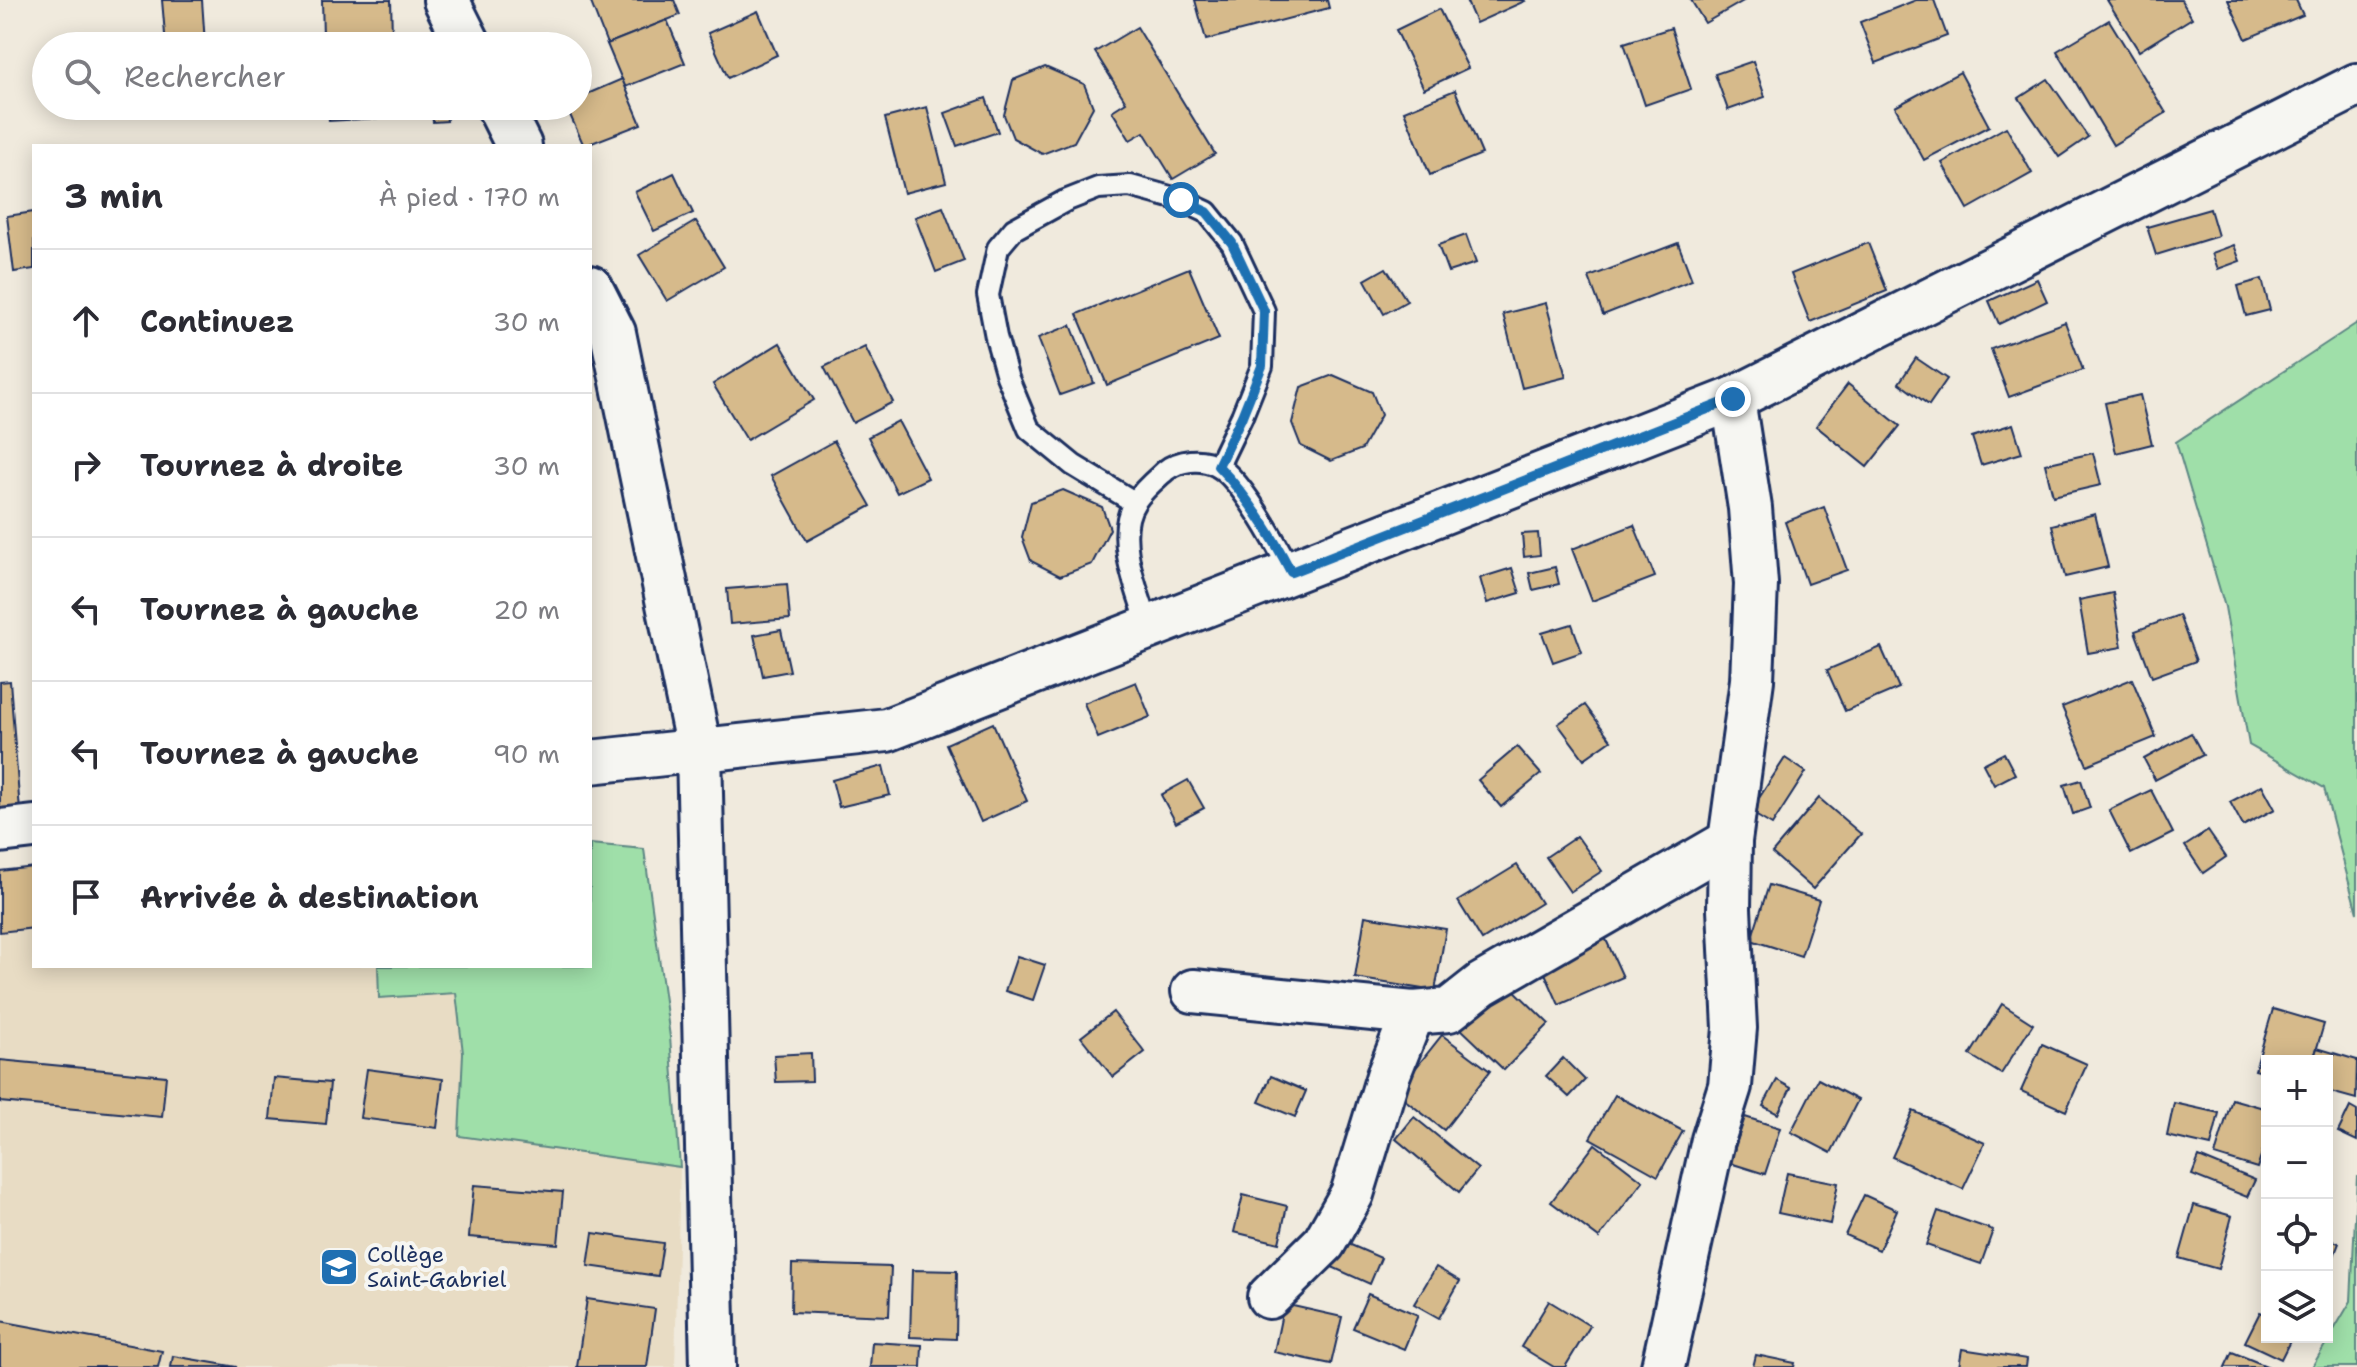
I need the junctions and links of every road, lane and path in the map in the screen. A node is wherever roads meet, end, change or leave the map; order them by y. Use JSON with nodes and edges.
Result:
{"nodes":[{"id":1,"x":446,"y":0,"type":"edge"},
{"id":2,"x":462,"y":32,"type":"edge"},
{"id":3,"x":2357,"y":85,"type":"edge"},
{"id":4,"x":506,"y":120,"type":"edge"},
{"id":5,"x":518,"y":144,"type":"edge"},
{"id":6,"x":592,"y":292,"type":"edge"},
{"id":7,"x":1733,"y":399,"type":"junction"},
{"id":8,"x":1218,"y":466,"type":"junction"},
{"id":9,"x":1134,"y":502,"type":"junction"},
{"id":10,"x":1291,"y":572,"type":"junction"},
{"id":11,"x":1149,"y":627,"type":"junction"},
{"id":12,"x":699,"y":749,"type":"junction"},
{"id":13,"x":592,"y":762,"type":"edge"},
{"id":14,"x":32,"y":827,"type":"edge"},
{"id":15,"x":0,"y":831,"type":"edge"},
{"id":16,"x":1730,"y":841,"type":"junction"},
{"id":17,"x":1193,"y":991,"type":"dead end"},
{"id":18,"x":1413,"y":1013,"type":"junction"},
{"id":19,"x":1269,"y":1297,"type":"dead end"},
{"id":20,"x":713,"y":1367,"type":"edge"},
{"id":21,"x":1663,"y":1367,"type":"edge"}],
"edges":[{"from":1,"to":2,"type":"street"},
{"from":3,"to":7,"type":"street"},
{"from":4,"to":5,"type":"street"},
{"from":6,"to":12,"type":"street"},
{"from":7,"to":10,"type":"street"},
{"from":7,"to":16,"type":"street"},
{"from":8,"to":9,"type":"lane"},
{"from":8,"to":9,"type":"lane"},
{"from":8,"to":10,"type":"lane"},
{"from":9,"to":11,"type":"lane"},
{"from":10,"to":11,"type":"street"},
{"from":11,"to":12,"type":"street"},
{"from":12,"to":13,"type":"street"},
{"from":12,"to":20,"type":"street"},
{"from":14,"to":15,"type":"street"},
{"from":16,"to":18,"type":"street"},
{"from":16,"to":21,"type":"street"},
{"from":17,"to":18,"type":"street"},
{"from":18,"to":19,"type":"street"}]}
